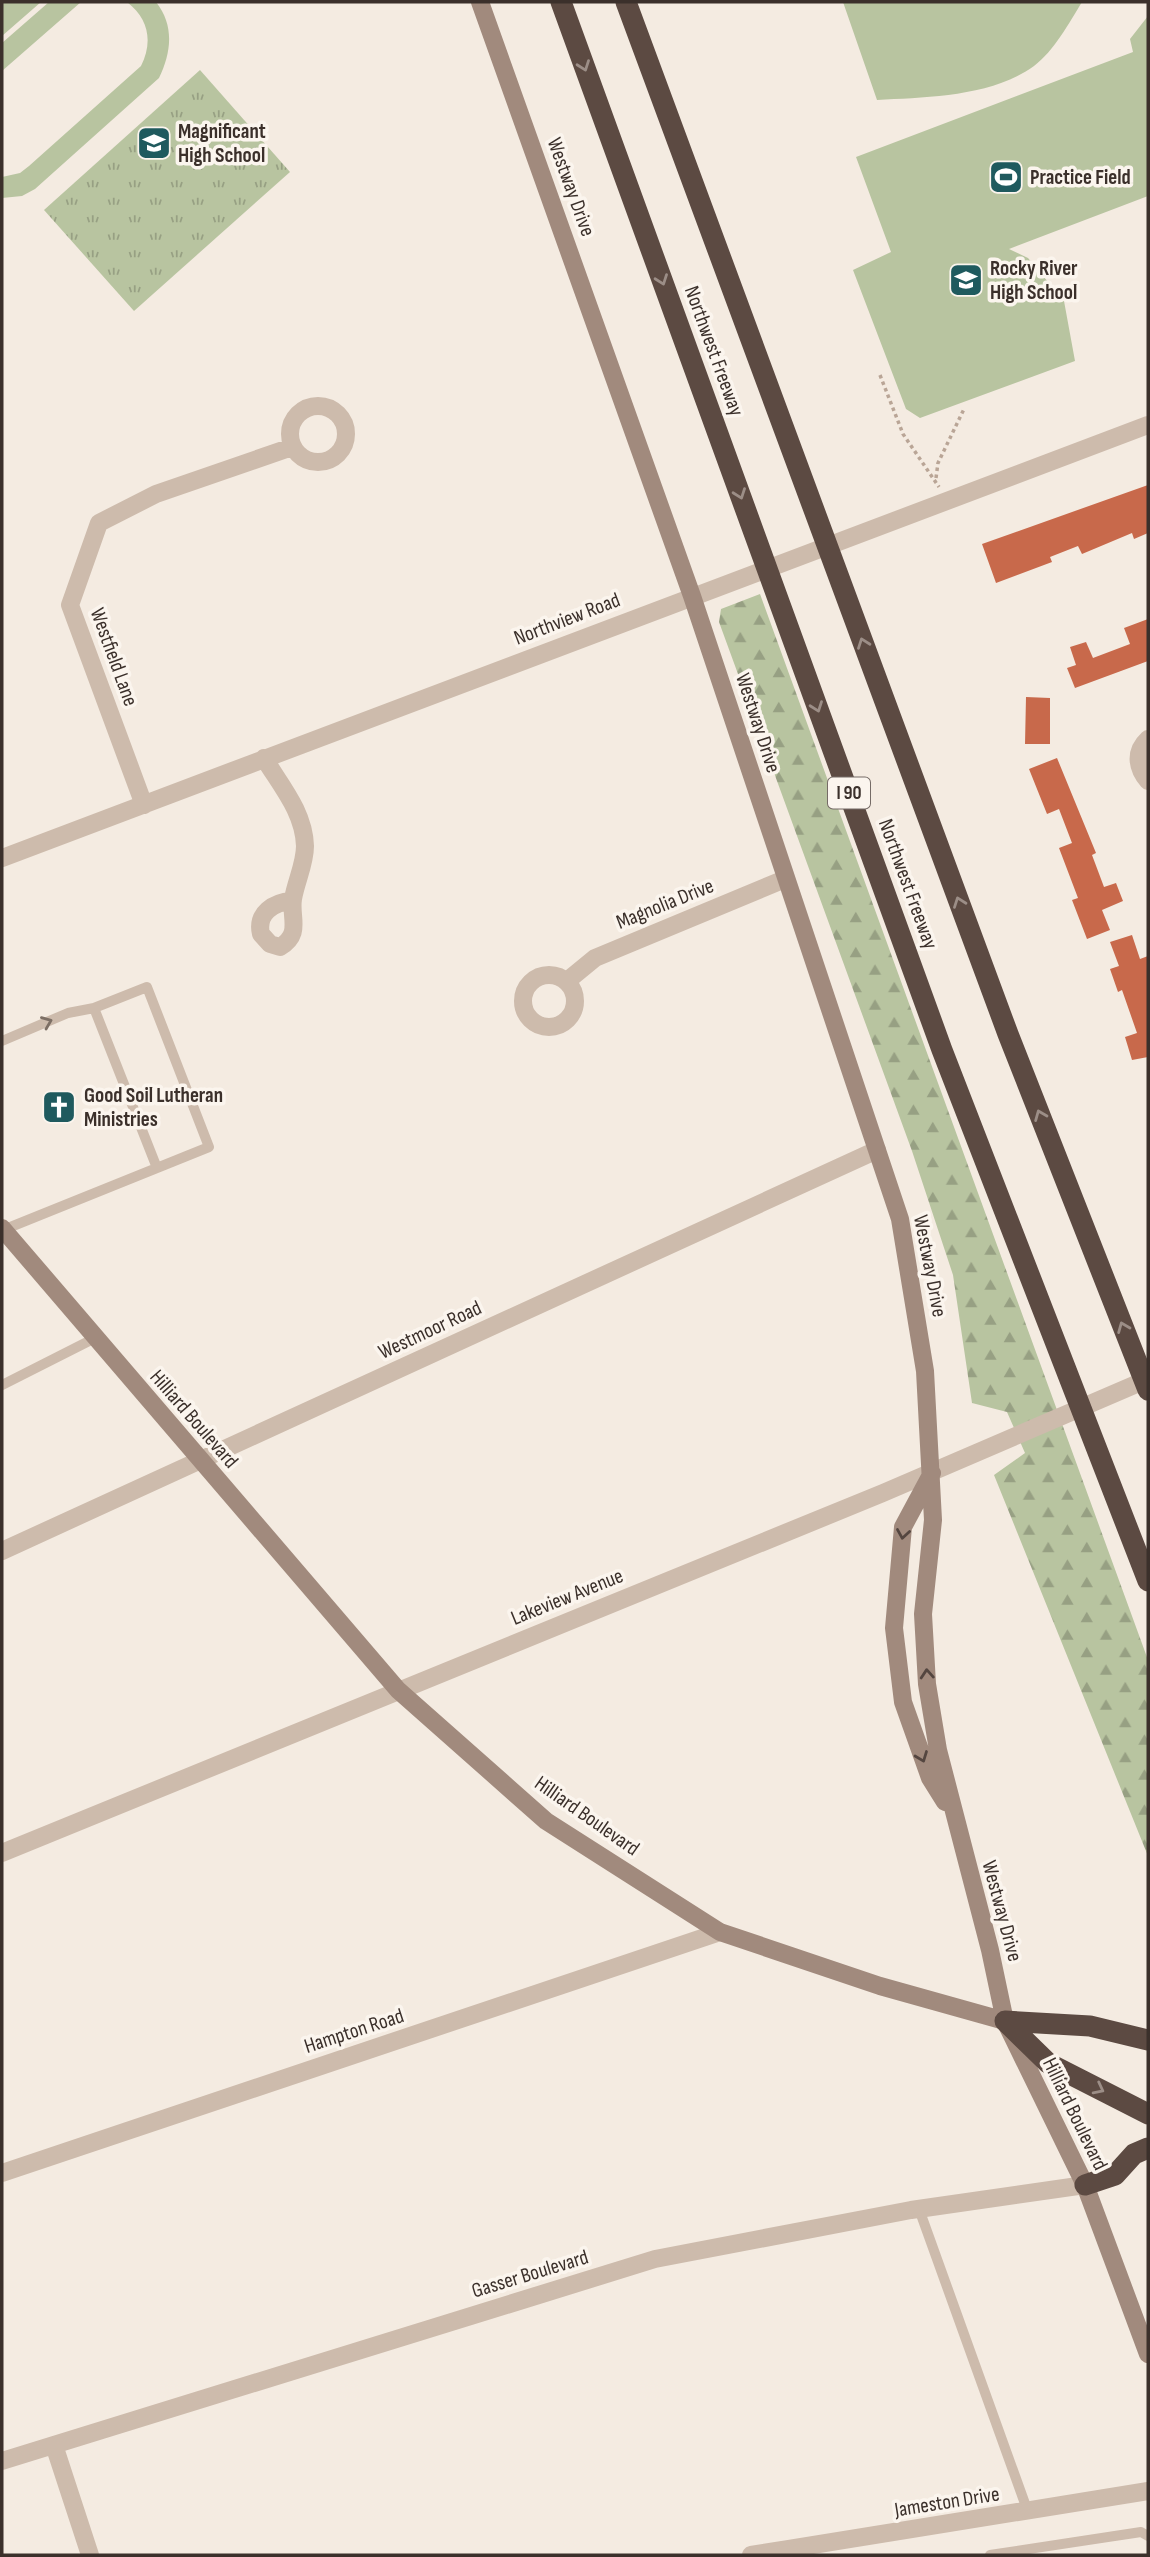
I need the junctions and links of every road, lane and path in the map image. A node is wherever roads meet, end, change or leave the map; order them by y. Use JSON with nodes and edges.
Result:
{"nodes":[{"id":1,"x":480,"y":2,"type":"edge"},
{"id":2,"x":561,"y":2,"type":"edge"},
{"id":3,"x":626,"y":2,"type":"edge"},
{"id":4,"x":880,"y":375,"type":"dead end"},
{"id":5,"x":964,"y":409,"type":"dead end"},
{"id":6,"x":1148,"y":425,"type":"edge"},
{"id":7,"x":292,"y":447,"type":"dead end"},
{"id":8,"x":936,"y":481,"type":"junction"},
{"id":9,"x":940,"y":489,"type":"dead end"},
{"id":10,"x":692,"y":596,"type":"junction"},
{"id":11,"x":1148,"y":739,"type":"edge"},
{"id":12,"x":264,"y":758,"type":"junction"},
{"id":13,"x":1148,"y":781,"type":"edge"},
{"id":14,"x":144,"y":805,"type":"junction"},
{"id":15,"x":2,"y":858,"type":"edge"},
{"id":16,"x":785,"y":879,"type":"junction"},
{"id":17,"x":292,"y":901,"type":"dead end"},
{"id":18,"x":567,"y":982,"type":"dead end"},
{"id":19,"x":94,"y":1008,"type":"junction"},
{"id":20,"x":2,"y":1041,"type":"edge"},
{"id":21,"x":877,"y":1150,"type":"junction"},
{"id":22,"x":156,"y":1168,"type":"junction"},
{"id":23,"x":3,"y":1229,"type":"edge"},
{"id":24,"x":95,"y":1338,"type":"junction"},
{"id":25,"x":1148,"y":1379,"type":"edge"},
{"id":26,"x":2,"y":1385,"type":"edge"},
{"id":27,"x":1148,"y":1390,"type":"edge"},
{"id":28,"x":199,"y":1461,"type":"junction"},
{"id":29,"x":932,"y":1473,"type":"junction"},
{"id":30,"x":2,"y":1551,"type":"edge"},
{"id":31,"x":1148,"y":1581,"type":"edge"},
{"id":32,"x":398,"y":1690,"type":"junction"},
{"id":33,"x":953,"y":1814,"type":"junction"},
{"id":34,"x":2,"y":1853,"type":"edge"},
{"id":35,"x":720,"y":1932,"type":"junction"},
{"id":36,"x":1005,"y":2021,"type":"junction"},
{"id":37,"x":1148,"y":2039,"type":"edge"},
{"id":38,"x":1148,"y":2114,"type":"edge"},
{"id":39,"x":1148,"y":2148,"type":"edge"},
{"id":40,"x":2,"y":2173,"type":"edge"},
{"id":41,"x":1085,"y":2185,"type":"junction"},
{"id":42,"x":919,"y":2209,"type":"junction"},
{"id":43,"x":1148,"y":2354,"type":"edge"},
{"id":44,"x":54,"y":2445,"type":"junction"},
{"id":45,"x":2,"y":2461,"type":"edge"},
{"id":46,"x":1148,"y":2491,"type":"edge"},
{"id":47,"x":1028,"y":2512,"type":"junction"},
{"id":48,"x":1148,"y":2536,"type":"edge"},
{"id":49,"x":90,"y":2555,"type":"edge"},
{"id":50,"x":751,"y":2555,"type":"edge"},
{"id":51,"x":990,"y":2555,"type":"edge"}],
"edges":[{"from":1,"to":10,"type":"main road","name":"Westway Drive"},
{"from":2,"to":31,"type":"highway","name":"Northwest Freeway","number":"I 90","one_way":true},
{"from":27,"to":3,"type":"highway","name":"Northwest Freeway","one_way":true},
{"from":4,"to":8,"type":"path"},
{"from":5,"to":8,"type":"path"},
{"from":6,"to":10,"type":"street","name":"Northview Road"},
{"from":7,"to":14,"type":"street","name":"Westfield Lane"},
{"from":8,"to":9,"type":"path"},
{"from":10,"to":12,"type":"street","name":"Northview Road"},
{"from":10,"to":16,"type":"main road","name":"Westway Drive"},
{"from":11,"to":13,"type":"street"},
{"from":12,"to":14,"type":"street","name":"Northview Road"},
{"from":12,"to":17,"type":"street"},
{"from":14,"to":15,"type":"street","name":"Northview Road"},
{"from":16,"to":18,"type":"street","name":"Magnolia Drive"},
{"from":16,"to":21,"type":"main road","name":"Westway Drive"},
{"from":20,"to":19,"type":"lane","one_way":true},
{"from":19,"to":22,"type":"lane"},
{"from":19,"to":22,"type":"lane"},
{"from":21,"to":28,"type":"street","name":"Westmoor Road"},
{"from":21,"to":29,"type":"main road","name":"Westway Drive"},
{"from":22,"to":23,"type":"lane"},
{"from":23,"to":24,"type":"main road","name":"Hilliard Boulevard"},
{"from":24,"to":26,"type":"lane"},
{"from":24,"to":28,"type":"main road","name":"Hilliard Boulevard"},
{"from":25,"to":29,"type":"street","name":"Lakeview Avenue"},
{"from":28,"to":30,"type":"street","name":"Westmoor Road"},
{"from":28,"to":32,"type":"main road","name":"Hilliard Boulevard"},
{"from":29,"to":32,"type":"street","name":"Lakeview Avenue"},
{"from":33,"to":29,"type":"main road","name":"Westway Drive","one_way":true},
{"from":29,"to":33,"type":"main road","name":"Westway Drive","one_way":true},
{"from":32,"to":34,"type":"street","name":"Lakeview Avenue"},
{"from":32,"to":35,"type":"main road","name":"Hilliard Boulevard"},
{"from":33,"to":36,"type":"main road","name":"Westway Drive"},
{"from":35,"to":36,"type":"main road","name":"Hilliard Boulevard"},
{"from":35,"to":40,"type":"street","name":"Hampton Road"},
{"from":36,"to":37,"type":"highway"},
{"from":36,"to":38,"type":"highway","one_way":true},
{"from":36,"to":41,"type":"main road","name":"Hilliard Boulevard"},
{"from":39,"to":41,"type":"highway"},
{"from":41,"to":42,"type":"street","name":"Gasser Boulevard"},
{"from":41,"to":43,"type":"main road","name":"Hilliard Boulevard"},
{"from":42,"to":44,"type":"street","name":"Gasser Boulevard"},
{"from":42,"to":47,"type":"lane"},
{"from":44,"to":45,"type":"street","name":"Gasser Boulevard"},
{"from":44,"to":49,"type":"street"},
{"from":46,"to":47,"type":"street","name":"Jameston Drive"},
{"from":47,"to":50,"type":"street","name":"Jameston Drive"},
{"from":48,"to":51,"type":"lane"}]}
